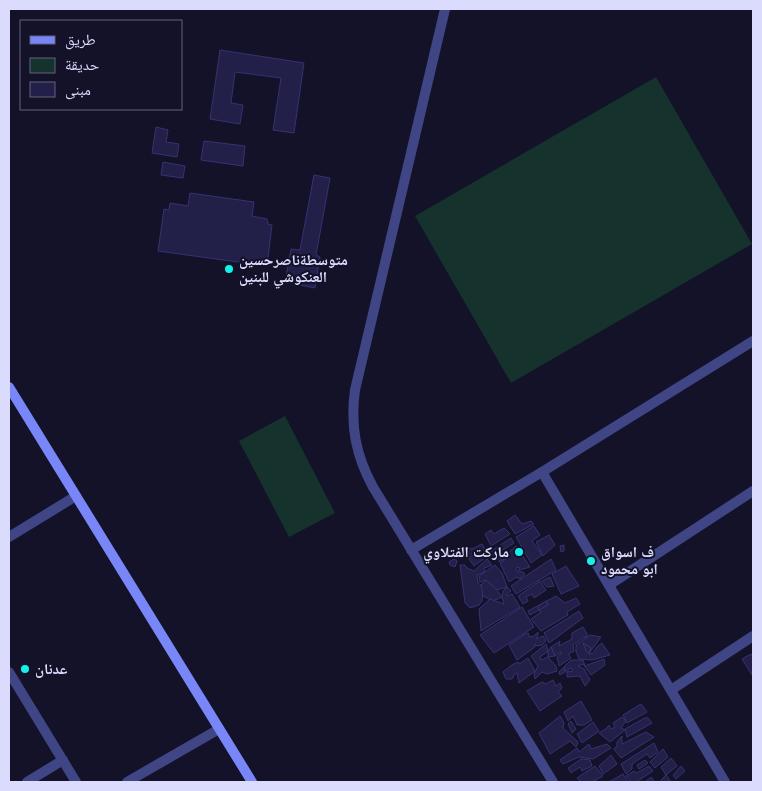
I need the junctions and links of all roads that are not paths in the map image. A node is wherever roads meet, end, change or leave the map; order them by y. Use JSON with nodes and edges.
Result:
{"nodes":[{"id":1,"x":445,"y":9,"type":"edge"},
{"id":2,"x":752,"y":343,"type":"edge"},
{"id":3,"x":9,"y":388,"type":"edge"},
{"id":4,"x":542,"y":472,"type":"junction"},
{"id":5,"x":753,"y":490,"type":"edge"},
{"id":6,"x":76,"y":496,"type":"junction"},
{"id":7,"x":9,"y":537,"type":"edge"},
{"id":8,"x":411,"y":550,"type":"junction"},
{"id":9,"x":609,"y":584,"type":"junction"},
{"id":10,"x":753,"y":636,"type":"edge"},
{"id":11,"x":9,"y":672,"type":"edge"},
{"id":12,"x":671,"y":690,"type":"junction"},
{"id":13,"x":219,"y":729,"type":"junction"},
{"id":14,"x":62,"y":760,"type":"junction"},
{"id":15,"x":27,"y":782,"type":"edge"},
{"id":16,"x":76,"y":782,"type":"edge"},
{"id":17,"x":127,"y":782,"type":"edge"},
{"id":18,"x":252,"y":782,"type":"edge"},
{"id":19,"x":553,"y":782,"type":"edge"},
{"id":20,"x":725,"y":782,"type":"edge"}],
"edges":[{"from":1,"to":8,"type":"street"},
{"from":2,"to":4,"type":"street"},
{"from":3,"to":6,"type":"street"},
{"from":4,"to":8,"type":"street"},
{"from":4,"to":9,"type":"street"},
{"from":5,"to":9,"type":"street"},
{"from":6,"to":7,"type":"street"},
{"from":6,"to":13,"type":"street"},
{"from":8,"to":19,"type":"street"},
{"from":9,"to":12,"type":"street"},
{"from":10,"to":12,"type":"street"},
{"from":11,"to":14,"type":"street"},
{"from":12,"to":20,"type":"street"},
{"from":13,"to":17,"type":"street"},
{"from":13,"to":18,"type":"street"},
{"from":14,"to":15,"type":"street"},
{"from":14,"to":16,"type":"street"}]}
